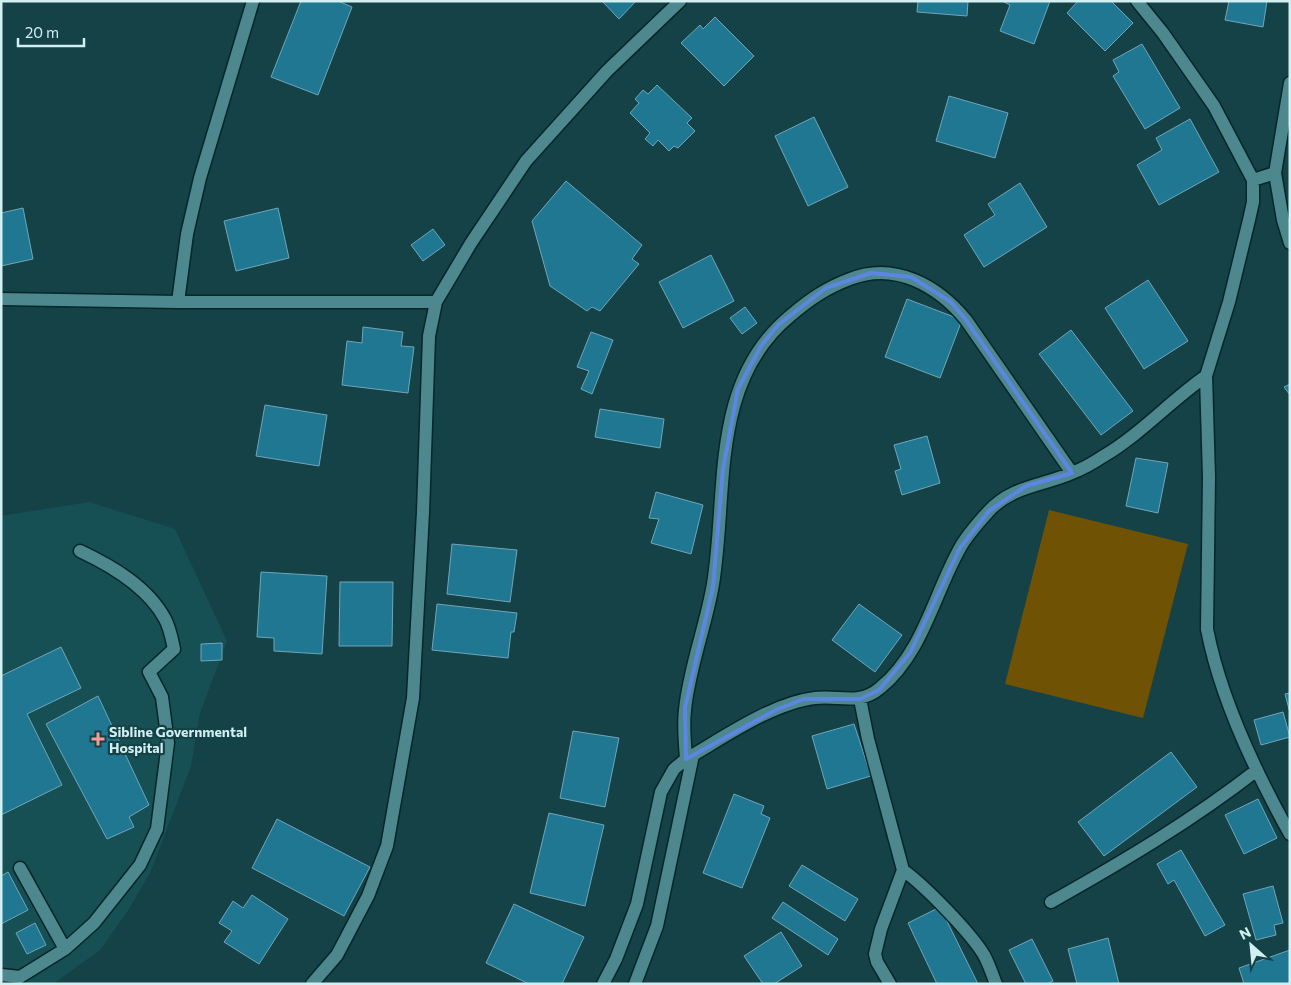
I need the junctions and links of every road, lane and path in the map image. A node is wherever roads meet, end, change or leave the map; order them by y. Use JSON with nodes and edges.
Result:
{"nodes":[{"id":1,"x":253,"y":1,"type":"edge"},
{"id":2,"x":680,"y":1,"type":"edge"},
{"id":3,"x":1137,"y":1,"type":"edge"},
{"id":4,"x":1290,"y":83,"type":"edge"},
{"id":5,"x":1275,"y":173,"type":"junction"},
{"id":6,"x":1253,"y":180,"type":"junction"},
{"id":7,"x":1290,"y":242,"type":"edge"},
{"id":8,"x":1,"y":299,"type":"edge"},
{"id":9,"x":178,"y":302,"type":"junction"},
{"id":10,"x":436,"y":302,"type":"junction"},
{"id":11,"x":1206,"y":376,"type":"junction"},
{"id":12,"x":1072,"y":473,"type":"junction"},
{"id":13,"x":80,"y":551,"type":"dead end"},
{"id":14,"x":860,"y":699,"type":"junction"},
{"id":15,"x":690,"y":757,"type":"junction"},
{"id":16,"x":1257,"y":770,"type":"junction"},
{"id":17,"x":1290,"y":834,"type":"edge"},
{"id":18,"x":20,"y":868,"type":"dead end"},
{"id":19,"x":903,"y":870,"type":"junction"},
{"id":20,"x":1051,"y":902,"type":"dead end"},
{"id":21,"x":65,"y":949,"type":"junction"},
{"id":22,"x":1,"y":975,"type":"edge"},
{"id":23,"x":312,"y":984,"type":"edge"},
{"id":24,"x":603,"y":984,"type":"edge"},
{"id":25,"x":635,"y":984,"type":"edge"},
{"id":26,"x":890,"y":984,"type":"edge"},
{"id":27,"x":996,"y":984,"type":"edge"}],
"edges":[{"from":1,"to":9,"type":"street"},
{"from":2,"to":10,"type":"street"},
{"from":3,"to":6,"type":"street"},
{"from":4,"to":5,"type":"street"},
{"from":5,"to":6,"type":"street"},
{"from":5,"to":7,"type":"street"},
{"from":6,"to":11,"type":"street"},
{"from":8,"to":9,"type":"street"},
{"from":9,"to":10,"type":"street"},
{"from":10,"to":23,"type":"street"},
{"from":11,"to":12,"type":"street"},
{"from":11,"to":16,"type":"street"},
{"from":12,"to":14,"type":"street"},
{"from":12,"to":15,"type":"street"},
{"from":13,"to":21,"type":"street"},
{"from":14,"to":15,"type":"street"},
{"from":14,"to":19,"type":"street"},
{"from":15,"to":24,"type":"street"},
{"from":15,"to":25,"type":"street"},
{"from":16,"to":17,"type":"street"},
{"from":16,"to":20,"type":"street"},
{"from":18,"to":21,"type":"street"},
{"from":19,"to":26,"type":"street"},
{"from":19,"to":27,"type":"street"},
{"from":21,"to":22,"type":"street"}]}
